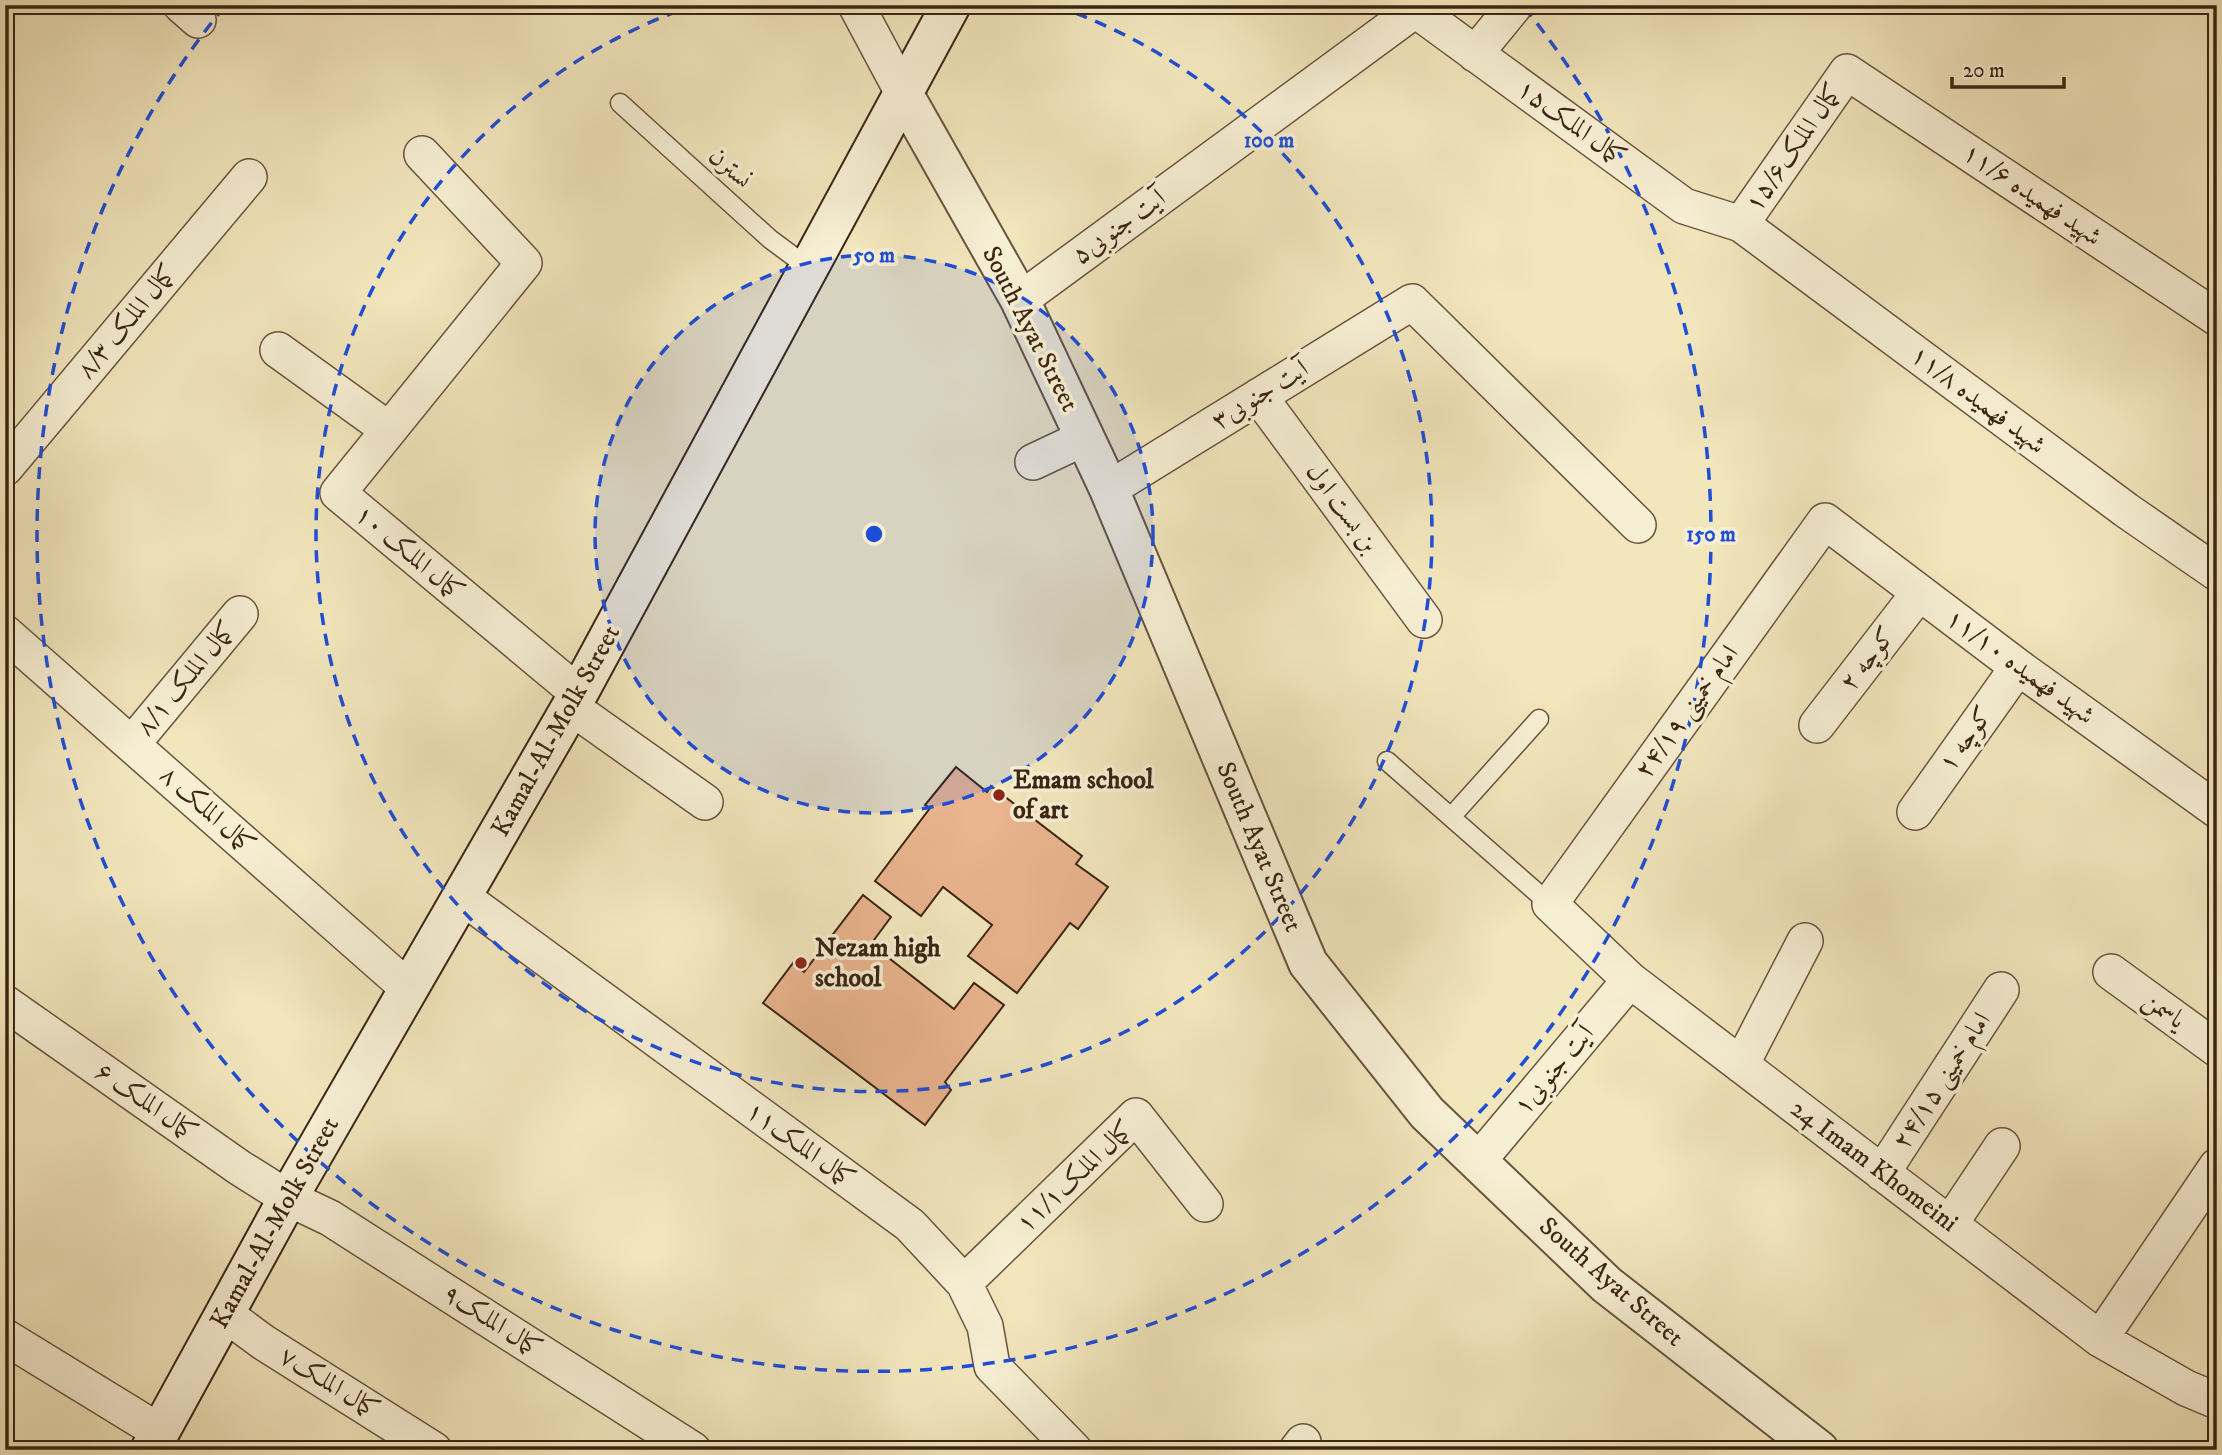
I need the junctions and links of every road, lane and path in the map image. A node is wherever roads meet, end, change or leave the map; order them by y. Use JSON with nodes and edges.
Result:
{"nodes":[{"id":1,"x":856,"y":5,"type":"edge"},
{"id":2,"x":951,"y":5,"type":"edge"},
{"id":3,"x":1515,"y":5,"type":"edge"},
{"id":4,"x":1412,"y":8,"type":"edge"},
{"id":5,"x":1475,"y":54,"type":"junction"},
{"id":6,"x":1847,"y":72,"type":"joint"},
{"id":7,"x":903,"y":93,"type":"junction"},
{"id":8,"x":620,"y":103,"type":"dead end"},
{"id":9,"x":422,"y":154,"type":"dead end"},
{"id":10,"x":249,"y":177,"type":"dead end"},
{"id":11,"x":1741,"y":224,"type":"junction"},
{"id":12,"x":809,"y":268,"type":"junction"},
{"id":13,"x":1020,"y":300,"type":"junction"},
{"id":14,"x":2217,"y":318,"type":"edge"},
{"id":15,"x":278,"y":350,"type":"dead end"},
{"id":16,"x":1259,"y":396,"type":"junction"},
{"id":17,"x":389,"y":430,"type":"junction"},
{"id":18,"x":1084,"y":438,"type":"junction"},
{"id":19,"x":1033,"y":462,"type":"dead end"},
{"id":20,"x":5,"y":468,"type":"edge"},
{"id":21,"x":1109,"y":489,"type":"junction"},
{"id":22,"x":1825,"y":521,"type":"joint"},
{"id":23,"x":1638,"y":525,"type":"dead end"},
{"id":24,"x":2217,"y":573,"type":"edge"},
{"id":25,"x":1919,"y":593,"type":"junction"},
{"id":26,"x":240,"y":614,"type":"dead end"},
{"id":27,"x":1424,"y":620,"type":"dead end"},
{"id":28,"x":5,"y":633,"type":"edge"},
{"id":29,"x":2018,"y":667,"type":"junction"},
{"id":30,"x":575,"y":700,"type":"junction"},
{"id":31,"x":1539,"y":719,"type":"dead end"},
{"id":32,"x":1817,"y":725,"type":"dead end"},
{"id":33,"x":132,"y":744,"type":"junction"},
{"id":34,"x":1387,"y":761,"type":"dead end"},
{"id":35,"x":705,"y":802,"type":"dead end"},
{"id":36,"x":2217,"y":810,"type":"edge"},
{"id":37,"x":1914,"y":812,"type":"dead end"},
{"id":38,"x":1451,"y":817,"type":"junction"},
{"id":39,"x":461,"y":896,"type":"junction"},
{"id":40,"x":1549,"y":904,"type":"junction"},
{"id":41,"x":1805,"y":942,"type":"dead end"},
{"id":42,"x":2111,"y":972,"type":"dead end"},
{"id":43,"x":1630,"y":980,"type":"junction"},
{"id":44,"x":408,"y":988,"type":"junction"},
{"id":45,"x":2001,"y":990,"type":"dead end"},
{"id":46,"x":5,"y":1003,"type":"edge"},
{"id":47,"x":2217,"y":1049,"type":"edge"},
{"id":48,"x":1741,"y":1065,"type":"junction"},
{"id":49,"x":2002,"y":1146,"type":"dead end"},
{"id":50,"x":1478,"y":1160,"type":"junction"},
{"id":51,"x":2217,"y":1166,"type":"edge"},
{"id":52,"x":1882,"y":1172,"type":"junction"},
{"id":53,"x":288,"y":1198,"type":"junction"},
{"id":54,"x":1205,"y":1204,"type":"dead end"},
{"id":55,"x":1950,"y":1224,"type":"junction"},
{"id":56,"x":964,"y":1283,"type":"junction"},
{"id":57,"x":225,"y":1314,"type":"junction"},
{"id":58,"x":5,"y":1337,"type":"edge"},
{"id":59,"x":2100,"y":1339,"type":"junction"},
{"id":60,"x":2217,"y":1401,"type":"edge"},
{"id":61,"x":155,"y":1441,"type":"edge"},
{"id":62,"x":1063,"y":1446,"type":"edge"},
{"id":63,"x":1814,"y":1448,"type":"edge"},
{"id":64,"x":434,"y":1450,"type":"edge"},
{"id":65,"x":693,"y":1450,"type":"edge"}],
"edges":[{"from":1,"to":7,"type":"street"},
{"from":2,"to":7,"type":"street","name":"Kamal-Al-Molk Street"},
{"from":3,"to":5,"type":"street"},
{"from":4,"to":5,"type":"street","name":"کمال الملک۱۵"},
{"from":4,"to":13,"type":"street","name":"آیت جنوبی۵"},
{"from":5,"to":11,"type":"street","name":"کمال الملک۱۵"},
{"from":6,"to":11,"type":"street","name":"کمال الملک۱۵/۶"},
{"from":6,"to":14,"type":"street","name":"شهید فهمیده ۱۱/۶"},
{"from":7,"to":12,"type":"street","name":"Kamal-Al-Molk Street"},
{"from":7,"to":13,"type":"street","name":"South Ayat Street"},
{"from":8,"to":12,"type":"lane","name":"نسترن"},
{"from":9,"to":17,"type":"street","name":"کمال الملک ۱۰"},
{"from":10,"to":20,"type":"street","name":"کمال الملک ۸/۳"},
{"from":11,"to":24,"type":"street","name":"شهید فهمیده ۱۱/۸"},
{"from":12,"to":30,"type":"street","name":"Kamal-Al-Molk Street"},
{"from":13,"to":18,"type":"street","name":"South Ayat Street"},
{"from":15,"to":17,"type":"street"},
{"from":16,"to":21,"type":"street","name":"آیت جنوبی۳"},
{"from":16,"to":23,"type":"street","name":"آیت جنوبی۳"},
{"from":16,"to":27,"type":"street","name":"بن بست اول"},
{"from":17,"to":30,"type":"street","name":"کمال الملک ۱۰"},
{"from":18,"to":19,"type":"street"},
{"from":18,"to":21,"type":"street","name":"South Ayat Street"},
{"from":21,"to":50,"type":"street","name":"South Ayat Street"},
{"from":22,"to":25,"type":"street","name":"شهید فهمیده ۱۱/۱۰"},
{"from":22,"to":40,"type":"street","name":"امام خمینی ۲۴/۱۹"},
{"from":25,"to":29,"type":"street","name":"شهید فهمیده ۱۱/۱۰"},
{"from":25,"to":32,"type":"street","name":"کوچه ۲"},
{"from":26,"to":33,"type":"street","name":"کمال الملک ۸/۱"},
{"from":28,"to":33,"type":"street","name":"کمال الملک ۸"},
{"from":29,"to":36,"type":"street","name":"شهید فهمیده ۱۱/۱۰"},
{"from":29,"to":37,"type":"street","name":"کوچه ۱"},
{"from":30,"to":35,"type":"street"},
{"from":30,"to":39,"type":"street","name":"Kamal-Al-Molk Street"},
{"from":31,"to":38,"type":"lane"},
{"from":33,"to":44,"type":"street","name":"کمال الملک ۸"},
{"from":34,"to":38,"type":"lane"},
{"from":38,"to":40,"type":"lane"},
{"from":39,"to":44,"type":"street","name":"Kamal-Al-Molk Street"},
{"from":39,"to":56,"type":"street","name":"کمال الملک۱۱"},
{"from":40,"to":43,"type":"street","name":"24 Imam Khomeini"},
{"from":41,"to":48,"type":"street"},
{"from":42,"to":47,"type":"street","name":"یاسمن"},
{"from":43,"to":48,"type":"street","name":"24 Imam Khomeini"},
{"from":43,"to":50,"type":"street","name":"آیت جنوبی۱"},
{"from":44,"to":53,"type":"street","name":"Kamal-Al-Molk Street"},
{"from":45,"to":52,"type":"street","name":"امام خمینی ۲۴/۱۵"},
{"from":46,"to":53,"type":"street","name":"کمال الملک ۶"},
{"from":48,"to":52,"type":"street","name":"24 Imam Khomeini"},
{"from":49,"to":55,"type":"street"},
{"from":50,"to":63,"type":"street","name":"South Ayat Street"},
{"from":51,"to":59,"type":"street"},
{"from":52,"to":55,"type":"street","name":"24 Imam Khomeini"},
{"from":53,"to":57,"type":"street","name":"Kamal-Al-Molk Street"},
{"from":53,"to":65,"type":"street","name":"کمال الملک۹"},
{"from":54,"to":56,"type":"street","name":"کمال الملک۱۱/۱"},
{"from":55,"to":59,"type":"street","name":"24 Imam Khomeini"},
{"from":56,"to":62,"type":"street","name":"کمال الملک۱۱"},
{"from":57,"to":61,"type":"street","name":"Kamal-Al-Molk Street"},
{"from":57,"to":64,"type":"street","name":"کمال الملک۷"},
{"from":58,"to":61,"type":"street"},
{"from":59,"to":60,"type":"street","name":"24 Imam Khomeini"}]}
